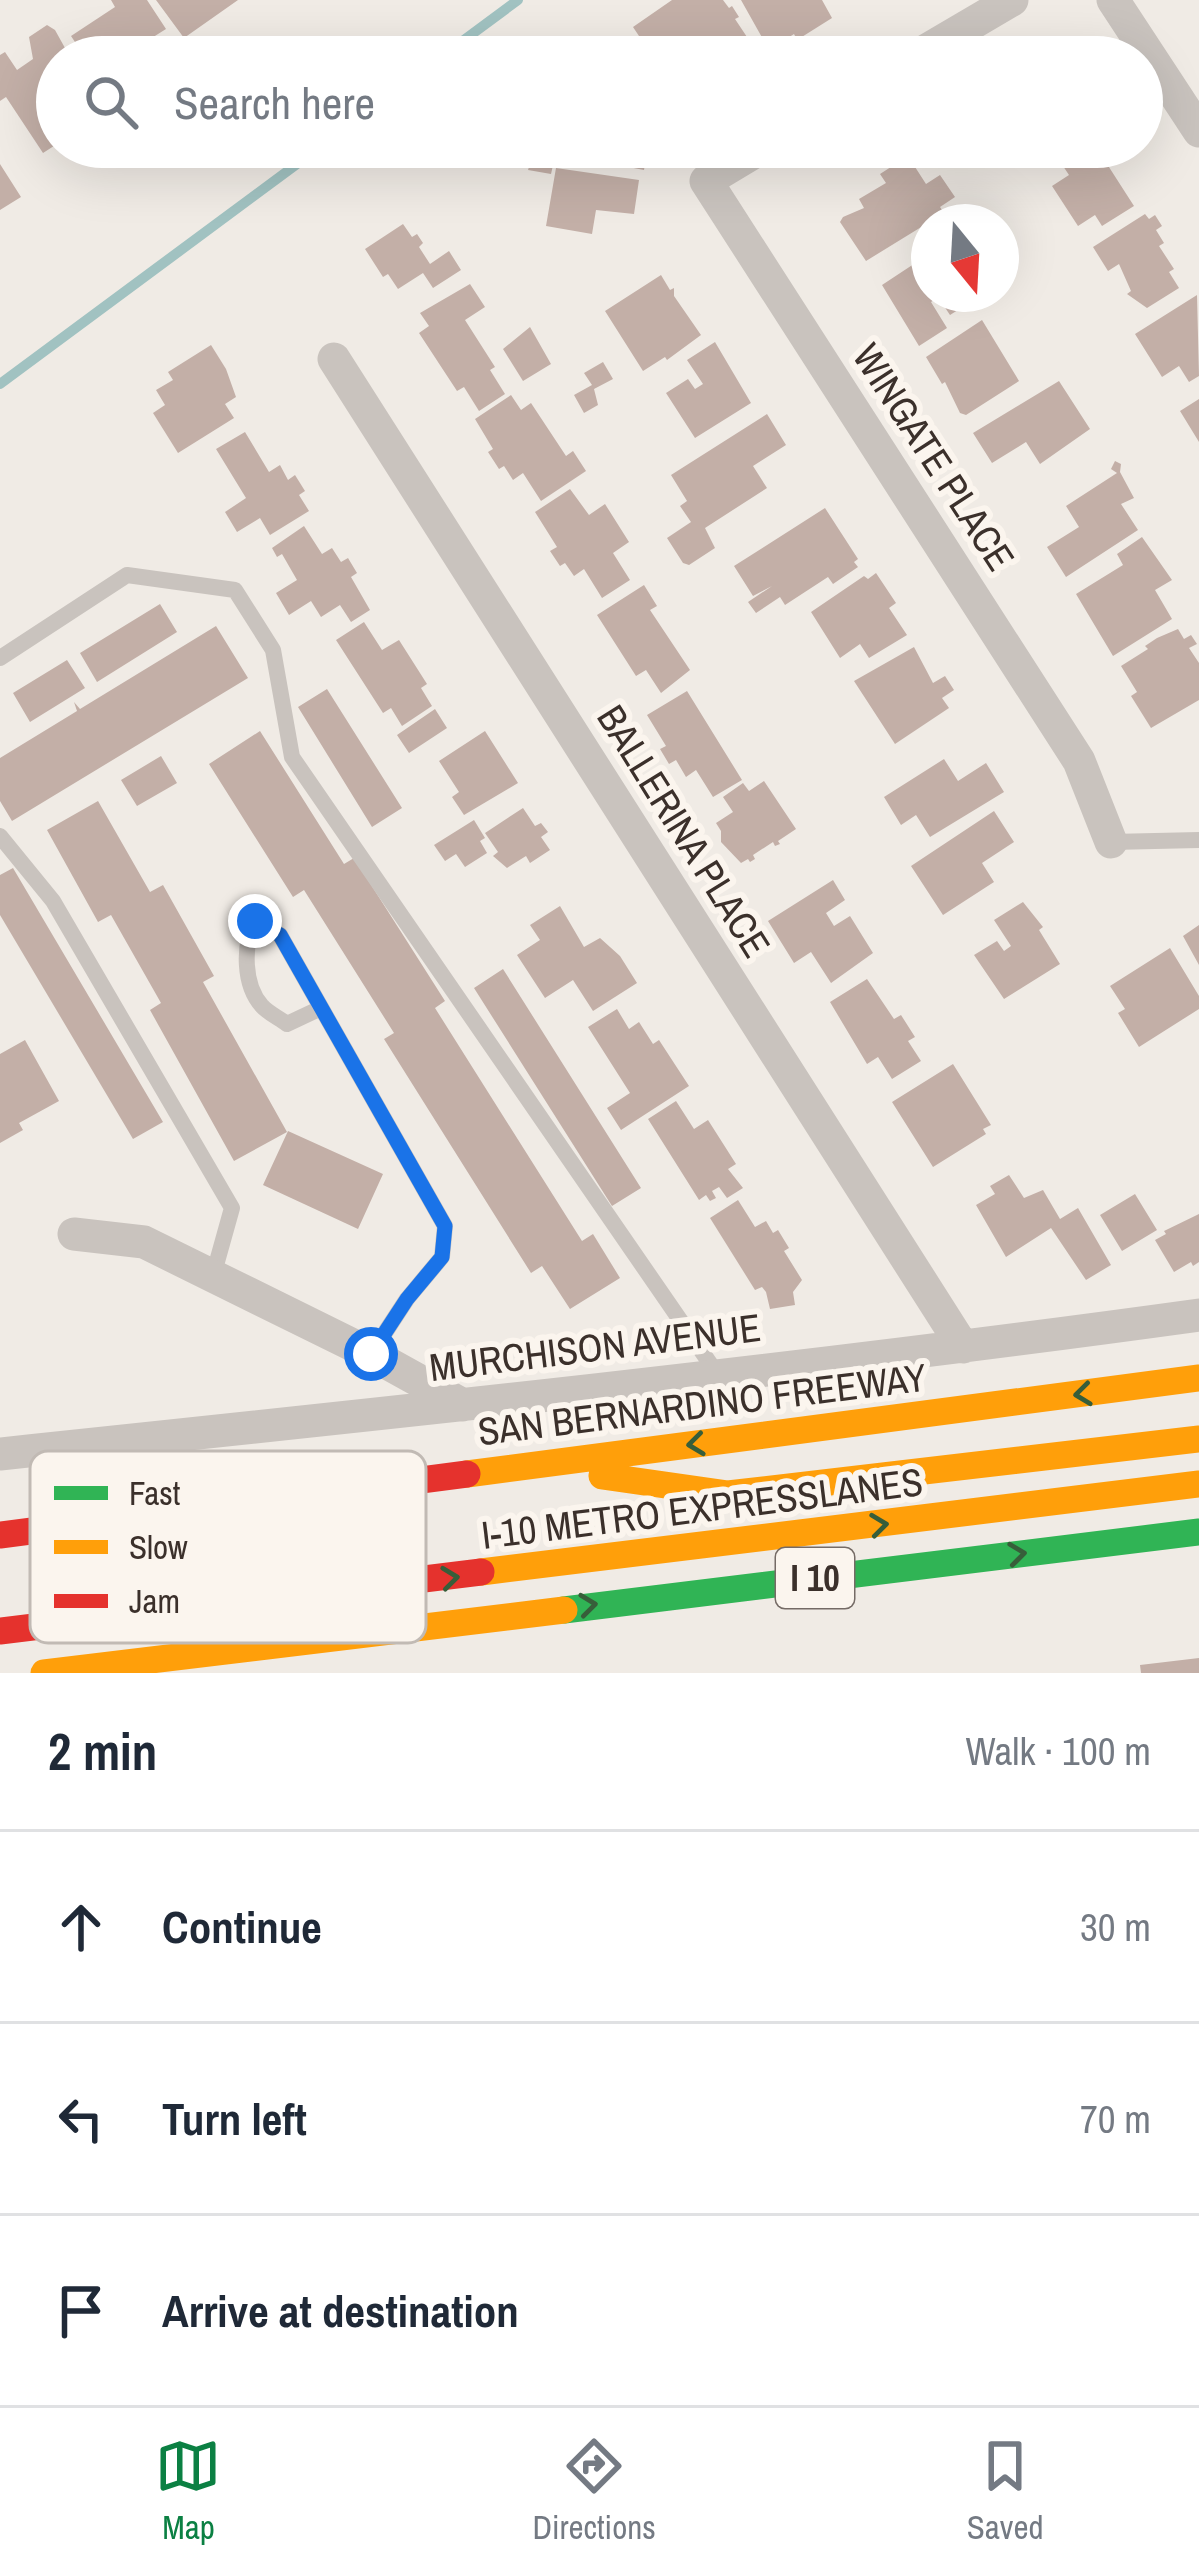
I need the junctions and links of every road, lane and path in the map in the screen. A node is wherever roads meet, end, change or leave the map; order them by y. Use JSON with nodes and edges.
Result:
{"nodes":[{"id":1,"x":1012,"y":0,"type":"edge"},
{"id":2,"x":1113,"y":0,"type":"edge"},
{"id":3,"x":951,"y":36,"type":"edge"},
{"id":4,"x":1138,"y":36,"type":"edge"},
{"id":5,"x":1163,"y":73,"type":"edge"},
{"id":6,"x":1197,"y":123,"type":"edge"},
{"id":7,"x":728,"y":168,"type":"edge"},
{"id":8,"x":334,"y":359,"type":"dead end"},
{"id":9,"x":0,"y":658,"type":"edge"},
{"id":10,"x":0,"y":836,"type":"edge"},
{"id":11,"x":1199,"y":840,"type":"edge"},
{"id":12,"x":1111,"y":842,"type":"joint"},
{"id":13,"x":321,"y":1008,"type":"junction"},
{"id":14,"x":74,"y":1234,"type":"dead end"},
{"id":15,"x":213,"y":1276,"type":"junction"},
{"id":16,"x":1199,"y":1315,"type":"edge"},
{"id":17,"x":963,"y":1347,"type":"junction"},
{"id":18,"x":371,"y":1354,"type":"junction"},
{"id":19,"x":718,"y":1375,"type":"junction"},
{"id":20,"x":1199,"y":1378,"type":"edge"},
{"id":21,"x":463,"y":1405,"type":"junction"},
{"id":22,"x":1199,"y":1439,"type":"edge"},
{"id":23,"x":0,"y":1454,"type":"edge"},
{"id":24,"x":533,"y":1466,"type":"junction"},
{"id":25,"x":426,"y":1480,"type":"edge"},
{"id":26,"x":1199,"y":1484,"type":"edge"},
{"id":27,"x":30,"y":1531,"type":"edge"},
{"id":28,"x":1199,"y":1532,"type":"edge"},
{"id":29,"x":0,"y":1535,"type":"edge"},
{"id":30,"x":426,"y":1579,"type":"edge"},
{"id":31,"x":426,"y":1624,"type":"edge"},
{"id":32,"x":30,"y":1627,"type":"edge"},
{"id":33,"x":0,"y":1631,"type":"edge"},
{"id":34,"x":276,"y":1643,"type":"edge"},
{"id":35,"x":44,"y":1673,"type":"edge"}],
"edges":[{"from":1,"to":3,"type":"street"},
{"from":2,"to":4,"type":"street"},
{"from":5,"to":6,"type":"street"},
{"from":7,"to":12,"type":"street","name":"WINGATE PLACE"},
{"from":8,"to":17,"type":"street","name":"BALLERINA PLACE"},
{"from":9,"to":19,"type":"lane"},
{"from":10,"to":15,"type":"lane"},
{"from":11,"to":12,"type":"lane"},
{"from":13,"to":13,"type":"lane"},
{"from":13,"to":18,"type":"lane"},
{"from":14,"to":15,"type":"street"},
{"from":15,"to":18,"type":"street"},
{"from":16,"to":17,"type":"street","name":"MURCHISON AVENUE"},
{"from":17,"to":19,"type":"street","name":"MURCHISON AVENUE"},
{"from":18,"to":21,"type":"street"},
{"from":19,"to":21,"type":"street","name":"MURCHISON AVENUE"},
{"from":20,"to":24,"type":"highway","name":"SAN BERNARDINO FREEWAY","one_way":true},
{"from":21,"to":23,"type":"street","name":"MURCHISON AVENUE"},
{"from":22,"to":24,"type":"highway","name":"I-10 METRO EXPRESSLANES"},
{"from":24,"to":25,"type":"highway","name":"SAN BERNARDINO FREEWAY"},
{"from":30,"to":26,"type":"highway","name":"I-10 METRO EXPRESSLANES","one_way":true},
{"from":27,"to":29,"type":"highway","name":"SAN BERNARDINO FREEWAY"},
{"from":31,"to":28,"type":"highway","number":"I 10","one_way":true},
{"from":33,"to":32,"type":"highway","name":"I-10 METRO EXPRESSLANES","one_way":true},
{"from":35,"to":34,"type":"highway","number":"I 10","one_way":true}]}
